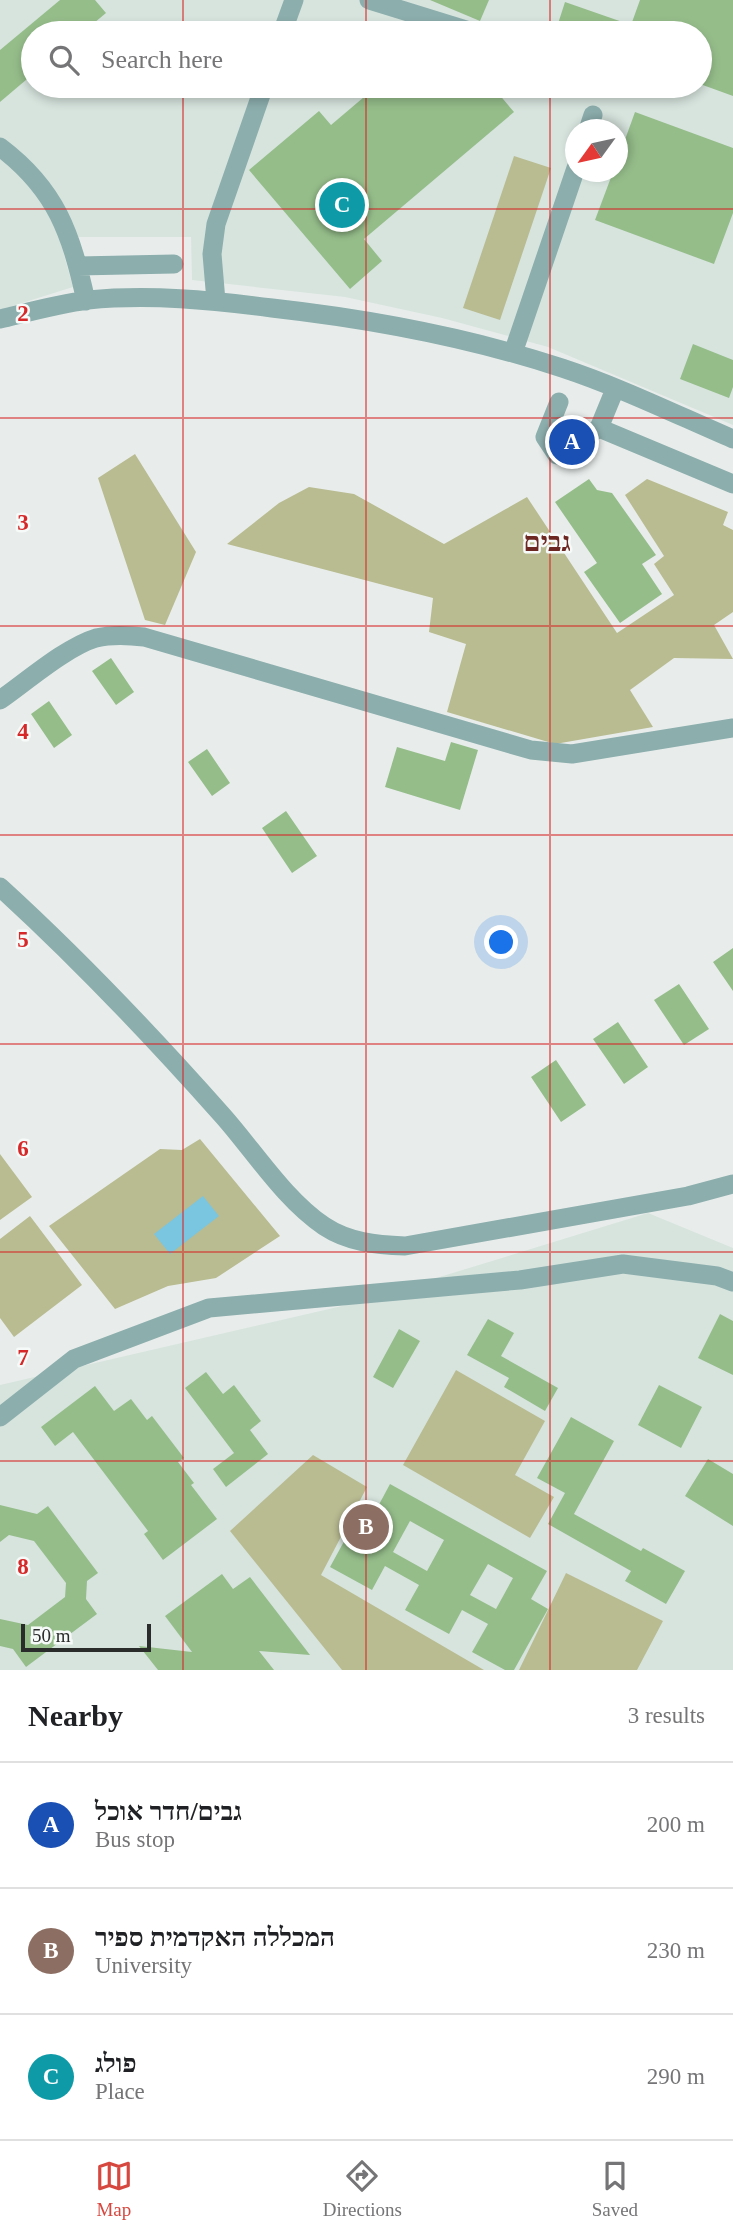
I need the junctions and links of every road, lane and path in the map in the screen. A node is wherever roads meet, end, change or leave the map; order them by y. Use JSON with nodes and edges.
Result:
{"nodes":[{"id":1,"x":294,"y":0,"type":"edge"},
{"id":2,"x":369,"y":0,"type":"edge"},
{"id":3,"x":286,"y":21,"type":"edge"},
{"id":4,"x":437,"y":21,"type":"edge"},
{"id":5,"x":260,"y":98,"type":"edge"},
{"id":6,"x":0,"y":147,"type":"edge"},
{"id":7,"x":571,"y":182,"type":"edge"},
{"id":8,"x":174,"y":264,"type":"dead end"},
{"id":9,"x":78,"y":266,"type":"junction"},
{"id":10,"x":86,"y":301,"type":"junction"},
{"id":11,"x":216,"y":301,"type":"junction"},
{"id":12,"x":0,"y":319,"type":"edge"},
{"id":13,"x":513,"y":353,"type":"junction"},
{"id":14,"x":615,"y":389,"type":"junction"},
{"id":15,"x":559,"y":401,"type":"dead end"},
{"id":16,"x":599,"y":428,"type":"junction"},
{"id":17,"x":733,"y":439,"type":"edge"},
{"id":18,"x":733,"y":484,"type":"edge"},
{"id":19,"x":0,"y":700,"type":"edge"},
{"id":20,"x":733,"y":728,"type":"edge"},
{"id":21,"x":0,"y":887,"type":"edge"},
{"id":22,"x":733,"y":1184,"type":"edge"},
{"id":23,"x":733,"y":1282,"type":"edge"},
{"id":24,"x":0,"y":1417,"type":"edge"}],
"edges":[{"from":1,"to":3,"type":"street"},
{"from":2,"to":4,"type":"street"},
{"from":5,"to":11,"type":"street"},
{"from":6,"to":9,"type":"street"},
{"from":7,"to":13,"type":"street"},
{"from":8,"to":9,"type":"street"},
{"from":9,"to":10,"type":"street"},
{"from":10,"to":11,"type":"street"},
{"from":10,"to":12,"type":"street"},
{"from":11,"to":13,"type":"street"},
{"from":13,"to":14,"type":"street"},
{"from":14,"to":16,"type":"street"},
{"from":14,"to":17,"type":"street"},
{"from":15,"to":16,"type":"street"},
{"from":16,"to":18,"type":"street"},
{"from":19,"to":20,"type":"street"},
{"from":21,"to":22,"type":"street"},
{"from":23,"to":24,"type":"street"}]}
